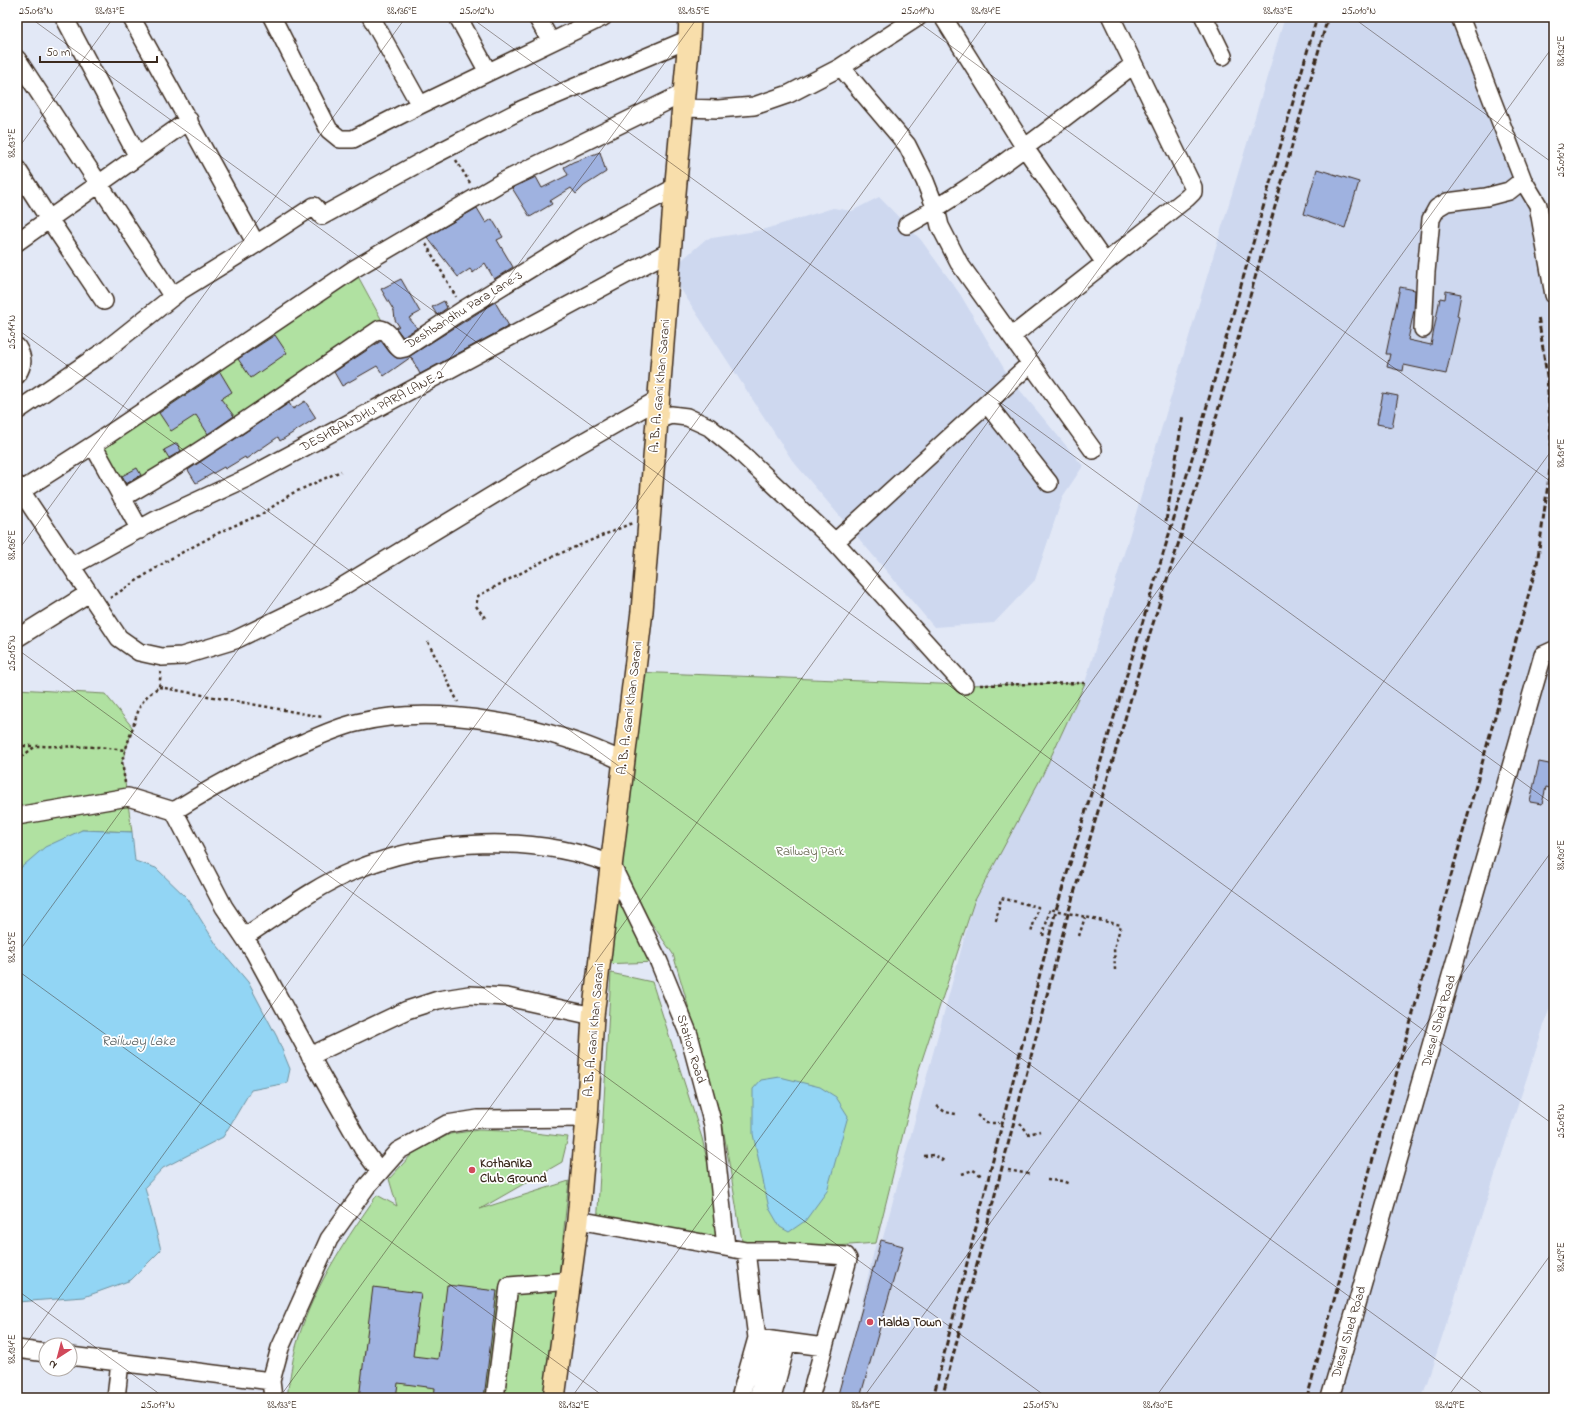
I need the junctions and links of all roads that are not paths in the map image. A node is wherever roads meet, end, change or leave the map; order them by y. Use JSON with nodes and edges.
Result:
{"nodes":[{"id":1,"x":64,"y":17,"type":"edge"},
{"id":2,"x":131,"y":17,"type":"edge"},
{"id":3,"x":272,"y":17,"type":"edge"},
{"id":4,"x":370,"y":17,"type":"edge"},
{"id":5,"x":458,"y":17,"type":"edge"},
{"id":6,"x":537,"y":17,"type":"edge"},
{"id":7,"x":603,"y":17,"type":"edge"},
{"id":8,"x":690,"y":17,"type":"edge"},
{"id":9,"x":918,"y":17,"type":"edge"},
{"id":10,"x":943,"y":17,"type":"edge"},
{"id":11,"x":1111,"y":17,"type":"edge"},
{"id":12,"x":1204,"y":17,"type":"edge"},
{"id":13,"x":1460,"y":17,"type":"edge"},
{"id":14,"x":689,"y":39,"type":"junction"},
{"id":15,"x":551,"y":42,"type":"junction"},
{"id":16,"x":1223,"y":56,"type":"dead end"},
{"id":17,"x":17,"y":59,"type":"edge"},
{"id":18,"x":1133,"y":65,"type":"junction"},
{"id":19,"x":842,"y":67,"type":"junction"},
{"id":20,"x":488,"y":72,"type":"junction"},
{"id":21,"x":684,"y":100,"type":"junction"},
{"id":22,"x":420,"y":105,"type":"junction"},
{"id":23,"x":189,"y":120,"type":"junction"},
{"id":24,"x":1025,"y":148,"type":"junction"},
{"id":25,"x":137,"y":155,"type":"junction"},
{"id":26,"x":17,"y":169,"type":"edge"},
{"id":27,"x":1523,"y":180,"type":"junction"},
{"id":28,"x":98,"y":184,"type":"junction"},
{"id":29,"x":676,"y":187,"type":"junction"},
{"id":30,"x":936,"y":208,"type":"junction"},
{"id":31,"x":49,"y":219,"type":"junction"},
{"id":32,"x":907,"y":225,"type":"dead end"},
{"id":33,"x":17,"y":242,"type":"edge"},
{"id":34,"x":256,"y":244,"type":"junction"},
{"id":35,"x":670,"y":251,"type":"junction"},
{"id":36,"x":1105,"y":263,"type":"junction"},
{"id":37,"x":1554,"y":295,"type":"edge"},
{"id":38,"x":172,"y":297,"type":"junction"},
{"id":39,"x":104,"y":301,"type":"dead end"},
{"id":40,"x":1423,"y":329,"type":"dead end"},
{"id":41,"x":1012,"y":336,"type":"junction"},
{"id":42,"x":17,"y":347,"type":"edge"},
{"id":43,"x":1031,"y":363,"type":"junction"},
{"id":44,"x":17,"y":375,"type":"edge"},
{"id":45,"x":659,"y":399,"type":"junction"},
{"id":46,"x":987,"y":404,"type":"junction"},
{"id":47,"x":17,"y":411,"type":"edge"},
{"id":48,"x":657,"y":420,"type":"junction"},
{"id":49,"x":93,"y":445,"type":"junction"},
{"id":50,"x":1093,"y":450,"type":"dead end"},
{"id":51,"x":1049,"y":483,"type":"dead end"},
{"id":52,"x":19,"y":488,"type":"edge"},
{"id":53,"x":122,"y":498,"type":"junction"},
{"id":54,"x":140,"y":530,"type":"junction"},
{"id":55,"x":835,"y":542,"type":"junction"},
{"id":56,"x":72,"y":566,"type":"junction"},
{"id":57,"x":94,"y":599,"type":"junction"},
{"id":58,"x":17,"y":638,"type":"edge"},
{"id":59,"x":1554,"y":650,"type":"edge"},
{"id":60,"x":964,"y":685,"type":"road end"},
{"id":61,"x":624,"y":762,"type":"junction"},
{"id":62,"x":174,"y":810,"type":"junction"},
{"id":63,"x":17,"y":816,"type":"edge"},
{"id":64,"x":611,"y":864,"type":"junction"},
{"id":65,"x":244,"y":937,"type":"junction"},
{"id":66,"x":593,"y":1016,"type":"junction"},
{"id":67,"x":310,"y":1056,"type":"junction"},
{"id":68,"x":587,"y":1118,"type":"junction"},
{"id":69,"x":380,"y":1172,"type":"junction"},
{"id":70,"x":578,"y":1220,"type":"junction"},
{"id":71,"x":726,"y":1247,"type":"junction"},
{"id":72,"x":746,"y":1251,"type":"junction"},
{"id":73,"x":570,"y":1281,"type":"junction"},
{"id":74,"x":772,"y":1340,"type":"junction"},
{"id":75,"x":824,"y":1347,"type":"junction"},
{"id":76,"x":17,"y":1349,"type":"edge"},
{"id":77,"x":38,"y":1352,"type":"edge"},
{"id":78,"x":78,"y":1357,"type":"edge"},
{"id":79,"x":120,"y":1362,"type":"junction"},
{"id":80,"x":271,"y":1381,"type":"junction"},
{"id":81,"x":116,"y":1398,"type":"edge"},
{"id":82,"x":273,"y":1398,"type":"edge"},
{"id":83,"x":495,"y":1398,"type":"edge"},
{"id":84,"x":554,"y":1398,"type":"edge"},
{"id":85,"x":740,"y":1398,"type":"edge"},
{"id":86,"x":758,"y":1398,"type":"edge"},
{"id":87,"x":772,"y":1398,"type":"edge"},
{"id":88,"x":810,"y":1398,"type":"edge"},
{"id":89,"x":1330,"y":1398,"type":"edge"}],
"edges":[{"from":1,"to":25,"type":"street"},
{"from":2,"to":23,"type":"street"},
{"from":3,"to":22,"type":"street"},
{"from":4,"to":22,"type":"street"},
{"from":5,"to":20,"type":"street"},
{"from":6,"to":15,"type":"street"},
{"from":7,"to":15,"type":"street"},
{"from":8,"to":14,"type":"main road","name":"A. B. A. Gani Khan Sarani"},
{"from":9,"to":19,"type":"street"},
{"from":10,"to":24,"type":"street"},
{"from":11,"to":18,"type":"street"},
{"from":12,"to":16,"type":"street"},
{"from":13,"to":27,"type":"street"},
{"from":14,"to":21,"type":"main road","name":"A. B. A. Gani Khan Sarani"},
{"from":14,"to":34,"type":"street"},
{"from":15,"to":20,"type":"street"},
{"from":17,"to":28,"type":"street"},
{"from":18,"to":24,"type":"street"},
{"from":18,"to":36,"type":"street"},
{"from":19,"to":21,"type":"street"},
{"from":19,"to":30,"type":"street"},
{"from":20,"to":22,"type":"street"},
{"from":21,"to":29,"type":"main road","name":"A. B. A. Gani Khan Sarani"},
{"from":21,"to":49,"type":"street"},
{"from":23,"to":25,"type":"street"},
{"from":23,"to":34,"type":"street"},
{"from":24,"to":30,"type":"street"},
{"from":24,"to":36,"type":"street"},
{"from":25,"to":28,"type":"street"},
{"from":26,"to":31,"type":"street"},
{"from":27,"to":37,"type":"street"},
{"from":27,"to":40,"type":"street"},
{"from":28,"to":31,"type":"street"},
{"from":28,"to":38,"type":"street"},
{"from":29,"to":35,"type":"main road","name":"A. B. A. Gani Khan Sarani"},
{"from":29,"to":53,"type":"street","name":"Deshbandhu Para Lane-3"},
{"from":30,"to":32,"type":"street"},
{"from":30,"to":41,"type":"street"},
{"from":31,"to":33,"type":"street"},
{"from":31,"to":39,"type":"street"},
{"from":34,"to":38,"type":"street"},
{"from":35,"to":45,"type":"main road","name":"A. B. A. Gani Khan Sarani"},
{"from":35,"to":54,"type":"street","name":"DESHBANDHU PARA LANE 2"},
{"from":36,"to":41,"type":"street"},
{"from":38,"to":47,"type":"street"},
{"from":41,"to":43,"type":"street"},
{"from":42,"to":44,"type":"street"},
{"from":43,"to":46,"type":"street"},
{"from":43,"to":50,"type":"street"},
{"from":45,"to":48,"type":"main road","name":"A. B. A. Gani Khan Sarani"},
{"from":45,"to":57,"type":"street"},
{"from":46,"to":51,"type":"street"},
{"from":46,"to":55,"type":"street"},
{"from":48,"to":55,"type":"street"},
{"from":48,"to":61,"type":"main road","name":"A. B. A. Gani Khan Sarani"},
{"from":49,"to":52,"type":"street"},
{"from":49,"to":53,"type":"street"},
{"from":52,"to":56,"type":"street"},
{"from":53,"to":54,"type":"street"},
{"from":54,"to":56,"type":"street","name":"DESHBANDHU PARA LANE 2"},
{"from":55,"to":60,"type":"street"},
{"from":56,"to":57,"type":"street"},
{"from":57,"to":58,"type":"street"},
{"from":59,"to":89,"type":"street","name":"Diesel Shed Road"},
{"from":61,"to":62,"type":"street"},
{"from":61,"to":64,"type":"main road","name":"A. B. A. Gani Khan Sarani"},
{"from":62,"to":63,"type":"street"},
{"from":62,"to":65,"type":"street"},
{"from":64,"to":65,"type":"street"},
{"from":64,"to":66,"type":"main road","name":"A. B. A. Gani Khan Sarani"},
{"from":64,"to":71,"type":"street","name":"Station Road"},
{"from":65,"to":67,"type":"street"},
{"from":66,"to":67,"type":"street"},
{"from":66,"to":68,"type":"main road","name":"A. B. A. Gani Khan Sarani"},
{"from":67,"to":69,"type":"street"},
{"from":68,"to":69,"type":"street"},
{"from":68,"to":70,"type":"main road","name":"A. B. A. Gani Khan Sarani"},
{"from":69,"to":80,"type":"street"},
{"from":70,"to":71,"type":"street"},
{"from":70,"to":73,"type":"main road","name":"A. B. A. Gani Khan Sarani"},
{"from":71,"to":72,"type":"street"},
{"from":72,"to":74,"type":"street"},
{"from":72,"to":75,"type":"street"},
{"from":73,"to":83,"type":"street"},
{"from":73,"to":84,"type":"main road","name":"A. B. A. Gani Khan Sarani"},
{"from":74,"to":75,"type":"street"},
{"from":74,"to":85,"type":"street"},
{"from":74,"to":86,"type":"street"},
{"from":74,"to":87,"type":"street"},
{"from":75,"to":88,"type":"street"},
{"from":76,"to":77,"type":"street"},
{"from":78,"to":79,"type":"street"},
{"from":79,"to":80,"type":"street"},
{"from":79,"to":81,"type":"street"},
{"from":80,"to":82,"type":"street"}]}
